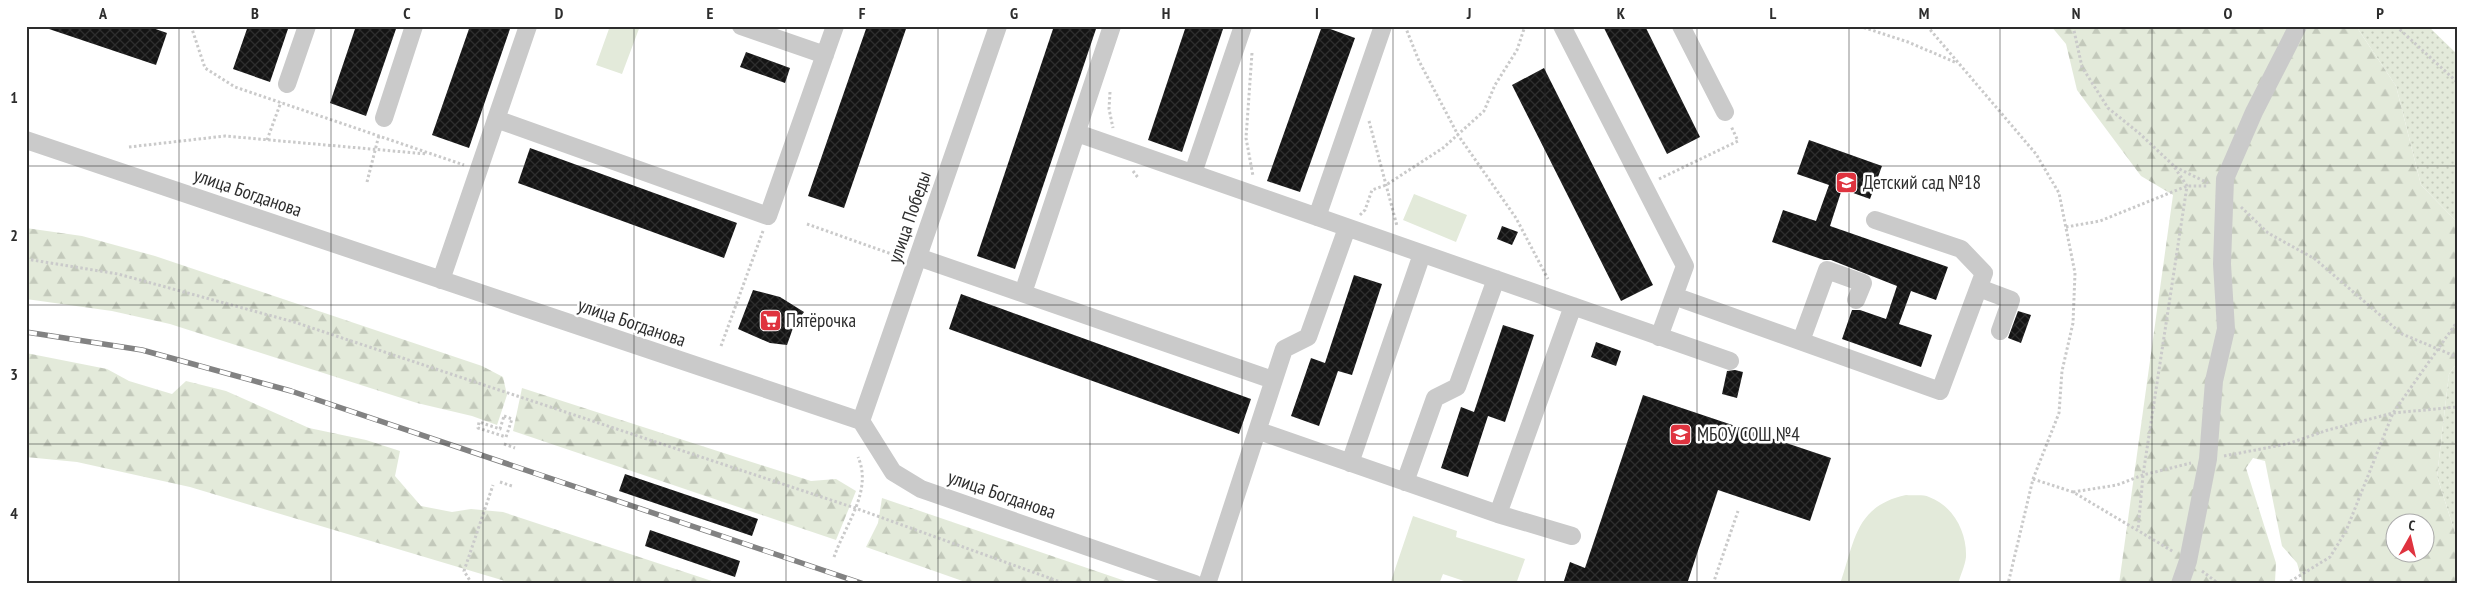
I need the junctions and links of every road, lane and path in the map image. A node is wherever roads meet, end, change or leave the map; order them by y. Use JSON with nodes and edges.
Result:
{"nodes":[{"id":1,"x":191,"y":26,"type":"edge"},
{"id":2,"x":308,"y":26,"type":"edge"},
{"id":3,"x":414,"y":26,"type":"edge"},
{"id":4,"x":528,"y":26,"type":"edge"},
{"id":5,"x":741,"y":26,"type":"edge"},
{"id":6,"x":835,"y":26,"type":"edge"},
{"id":7,"x":998,"y":26,"type":"edge"},
{"id":8,"x":1112,"y":26,"type":"edge"},
{"id":9,"x":1243,"y":26,"type":"edge"},
{"id":10,"x":1383,"y":26,"type":"edge"},
{"id":11,"x":1405,"y":26,"type":"edge"},
{"id":12,"x":1525,"y":26,"type":"edge"},
{"id":13,"x":1562,"y":26,"type":"edge"},
{"id":14,"x":1681,"y":26,"type":"edge"},
{"id":15,"x":1859,"y":26,"type":"edge"},
{"id":16,"x":1927,"y":26,"type":"edge"},
{"id":17,"x":2072,"y":26,"type":"edge"},
{"id":18,"x":2298,"y":26,"type":"edge"},
{"id":19,"x":2396,"y":26,"type":"edge"},
{"id":20,"x":1252,"y":47,"type":"dead end"},
{"id":21,"x":825,"y":55,"type":"junction"},
{"id":22,"x":1959,"y":64,"type":"junction"},
{"id":23,"x":2457,"y":82,"type":"edge"},
{"id":24,"x":287,"y":84,"type":"dead end"},
{"id":25,"x":1110,"y":90,"type":"dead end"},
{"id":26,"x":281,"y":102,"type":"junction"},
{"id":27,"x":1725,"y":112,"type":"dead end"},
{"id":28,"x":384,"y":118,"type":"joint"},
{"id":29,"x":496,"y":119,"type":"junction"},
{"id":30,"x":1368,"y":119,"type":"dead end"},
{"id":31,"x":1077,"y":133,"type":"junction"},
{"id":32,"x":1458,"y":135,"type":"junction"},
{"id":33,"x":379,"y":136,"type":"junction"},
{"id":34,"x":26,"y":140,"type":"edge"},
{"id":35,"x":267,"y":140,"type":"junction"},
{"id":36,"x":1738,"y":141,"type":"dead end"},
{"id":37,"x":129,"y":147,"type":"dead end"},
{"id":38,"x":1117,"y":147,"type":"junction"},
{"id":39,"x":376,"y":149,"type":"junction"},
{"id":40,"x":433,"y":154,"type":"junction"},
{"id":41,"x":2175,"y":167,"type":"junction"},
{"id":42,"x":479,"y":170,"type":"junction"},
{"id":43,"x":1193,"y":174,"type":"junction"},
{"id":44,"x":1139,"y":179,"type":"dead end"},
{"id":45,"x":367,"y":182,"type":"dead end"},
{"id":46,"x":1386,"y":185,"type":"junction"},
{"id":47,"x":1645,"y":185,"type":"junction"},
{"id":48,"x":2187,"y":186,"type":"junction"},
{"id":49,"x":2225,"y":191,"type":"junction"},
{"id":50,"x":1262,"y":198,"type":"junction"},
{"id":51,"x":768,"y":216,"type":"junction"},
{"id":52,"x":1317,"y":217,"type":"junction"},
{"id":53,"x":1875,"y":220,"type":"dead end"},
{"id":54,"x":807,"y":224,"type":"dead end"},
{"id":55,"x":2066,"y":227,"type":"junction"},
{"id":56,"x":1348,"y":228,"type":"junction"},
{"id":57,"x":1402,"y":247,"type":"junction"},
{"id":58,"x":1422,"y":254,"type":"junction"},
{"id":59,"x":26,"y":259,"type":"edge"},
{"id":60,"x":917,"y":259,"type":"junction"},
{"id":61,"x":1496,"y":279,"type":"junction"},
{"id":62,"x":441,"y":280,"type":"junction"},
{"id":63,"x":1979,"y":288,"type":"junction"},
{"id":64,"x":1023,"y":293,"type":"junction"},
{"id":65,"x":1674,"y":296,"type":"junction"},
{"id":66,"x":1856,"y":300,"type":"dead end"},
{"id":67,"x":1567,"y":304,"type":"junction"},
{"id":68,"x":2457,"y":322,"type":"edge"},
{"id":69,"x":2000,"y":331,"type":"dead end"},
{"id":70,"x":1659,"y":337,"type":"junction"},
{"id":71,"x":1801,"y":341,"type":"junction"},
{"id":72,"x":721,"y":346,"type":"dead end"},
{"id":73,"x":2438,"y":350,"type":"junction"},
{"id":74,"x":2457,"y":357,"type":"edge"},
{"id":75,"x":1730,"y":361,"type":"dead end"},
{"id":76,"x":1273,"y":380,"type":"junction"},
{"id":77,"x":2457,"y":407,"type":"edge"},
{"id":78,"x":2392,"y":413,"type":"junction"},
{"id":79,"x":861,"y":421,"type":"junction"},
{"id":80,"x":1259,"y":431,"type":"junction"},
{"id":81,"x":506,"y":437,"type":"joint"},
{"id":82,"x":504,"y":444,"type":"dead end"},
{"id":83,"x":515,"y":448,"type":"dead end"},
{"id":84,"x":858,"y":457,"type":"dead end"},
{"id":85,"x":2208,"y":459,"type":"junction"},
{"id":86,"x":1350,"y":463,"type":"junction"},
{"id":87,"x":2142,"y":475,"type":"junction"},
{"id":88,"x":2033,"y":479,"type":"junction"},
{"id":89,"x":500,"y":482,"type":"dead end"},
{"id":90,"x":1406,"y":482,"type":"junction"},
{"id":91,"x":493,"y":485,"type":"dead end"},
{"id":92,"x":512,"y":486,"type":"dead end"},
{"id":93,"x":2073,"y":492,"type":"junction"},
{"id":94,"x":855,"y":508,"type":"junction"},
{"id":95,"x":1738,"y":511,"type":"dead end"},
{"id":96,"x":1498,"y":514,"type":"junction"},
{"id":97,"x":2138,"y":530,"type":"junction"},
{"id":98,"x":1572,"y":536,"type":"dead end"},
{"id":99,"x":834,"y":557,"type":"dead end"},
{"id":100,"x":2188,"y":562,"type":"junction"},
{"id":101,"x":472,"y":584,"type":"edge"},
{"id":102,"x":1066,"y":584,"type":"edge"},
{"id":103,"x":1195,"y":584,"type":"edge"},
{"id":104,"x":1206,"y":584,"type":"edge"},
{"id":105,"x":1714,"y":584,"type":"edge"},
{"id":106,"x":2008,"y":584,"type":"edge"},
{"id":107,"x":2180,"y":584,"type":"edge"},
{"id":108,"x":2219,"y":584,"type":"edge"},
{"id":109,"x":2286,"y":584,"type":"edge"}],
"edges":[{"from":1,"to":26,"type":"path"},
{"from":2,"to":24,"type":"street"},
{"from":3,"to":28,"type":"street"},
{"from":4,"to":29,"type":"street"},
{"from":5,"to":21,"type":"street"},
{"from":6,"to":21,"type":"street"},
{"from":7,"to":60,"type":"street","name":"улица Победы"},
{"from":8,"to":31,"type":"street"},
{"from":9,"to":43,"type":"street"},
{"from":10,"to":52,"type":"street"},
{"from":11,"to":32,"type":"path"},
{"from":12,"to":32,"type":"path"},
{"from":13,"to":47,"type":"street"},
{"from":14,"to":27,"type":"street"},
{"from":15,"to":22,"type":"path"},
{"from":16,"to":22,"type":"path"},
{"from":17,"to":41,"type":"path"},
{"from":18,"to":49,"type":"street"},
{"from":19,"to":23,"type":"path"},
{"from":20,"to":50,"type":"path"},
{"from":21,"to":51,"type":"street"},
{"from":22,"to":55,"type":"path"},
{"from":25,"to":38,"type":"path"},
{"from":26,"to":33,"type":"path"},
{"from":26,"to":35,"type":"path"},
{"from":28,"to":33,"type":"path"},
{"from":29,"to":42,"type":"street"},
{"from":29,"to":51,"type":"street"},
{"from":30,"to":46,"type":"path"},
{"from":31,"to":38,"type":"street"},
{"from":31,"to":64,"type":"street"},
{"from":32,"to":46,"type":"path"},
{"from":32,"to":67,"type":"path"},
{"from":33,"to":39,"type":"path"},
{"from":33,"to":40,"type":"path"},
{"from":34,"to":62,"type":"street","name":"улица Богданова"},
{"from":35,"to":37,"type":"path"},
{"from":35,"to":39,"type":"path"},
{"from":36,"to":47,"type":"path"},
{"from":38,"to":43,"type":"street"},
{"from":38,"to":44,"type":"path"},
{"from":39,"to":40,"type":"path"},
{"from":39,"to":45,"type":"path"},
{"from":40,"to":42,"type":"path"},
{"from":41,"to":48,"type":"path"},
{"from":41,"to":48,"type":"path"},
{"from":42,"to":62,"type":"street"},
{"from":43,"to":50,"type":"street"},
{"from":46,"to":56,"type":"path"},
{"from":46,"to":57,"type":"path"},
{"from":47,"to":65,"type":"street"},
{"from":48,"to":55,"type":"path"},
{"from":48,"to":87,"type":"path"},
{"from":49,"to":73,"type":"path"},
{"from":49,"to":85,"type":"street"},
{"from":50,"to":52,"type":"street"},
{"from":51,"to":72,"type":"path"},
{"from":52,"to":56,"type":"street"},
{"from":53,"to":63,"type":"street"},
{"from":54,"to":60,"type":"path"},
{"from":55,"to":88,"type":"path"},
{"from":56,"to":57,"type":"street"},
{"from":56,"to":76,"type":"street"},
{"from":57,"to":58,"type":"street"},
{"from":58,"to":61,"type":"street"},
{"from":58,"to":86,"type":"street"},
{"from":59,"to":94,"type":"path"},
{"from":60,"to":64,"type":"street"},
{"from":60,"to":79,"type":"street","name":"улица Победы"},
{"from":61,"to":67,"type":"street"},
{"from":61,"to":90,"type":"street"},
{"from":62,"to":79,"type":"street","name":"улица Богданова"},
{"from":63,"to":69,"type":"street"},
{"from":63,"to":71,"type":"street"},
{"from":64,"to":76,"type":"street"},
{"from":65,"to":70,"type":"street"},
{"from":65,"to":71,"type":"street"},
{"from":66,"to":71,"type":"street"},
{"from":67,"to":70,"type":"street"},
{"from":67,"to":96,"type":"street"},
{"from":68,"to":73,"type":"path"},
{"from":70,"to":75,"type":"street"},
{"from":73,"to":74,"type":"path"},
{"from":73,"to":78,"type":"path"},
{"from":76,"to":80,"type":"street"},
{"from":77,"to":78,"type":"path"},
{"from":78,"to":85,"type":"path"},
{"from":78,"to":109,"type":"path"},
{"from":79,"to":103,"type":"street","name":"улица Богданова"},
{"from":80,"to":86,"type":"street"},
{"from":80,"to":104,"type":"street"},
{"from":81,"to":81,"type":"path"},
{"from":82,"to":83,"type":"path"},
{"from":84,"to":94,"type":"path"},
{"from":85,"to":87,"type":"path"},
{"from":85,"to":100,"type":"street"},
{"from":86,"to":90,"type":"street"},
{"from":87,"to":93,"type":"path"},
{"from":87,"to":97,"type":"path"},
{"from":88,"to":93,"type":"path"},
{"from":88,"to":106,"type":"path"},
{"from":89,"to":92,"type":"path"},
{"from":90,"to":96,"type":"street"},
{"from":91,"to":101,"type":"path"},
{"from":93,"to":97,"type":"path"},
{"from":94,"to":99,"type":"path"},
{"from":94,"to":102,"type":"path"},
{"from":95,"to":105,"type":"path"},
{"from":96,"to":98,"type":"street"},
{"from":97,"to":100,"type":"path"},
{"from":100,"to":107,"type":"street"},
{"from":100,"to":108,"type":"path"}]}
